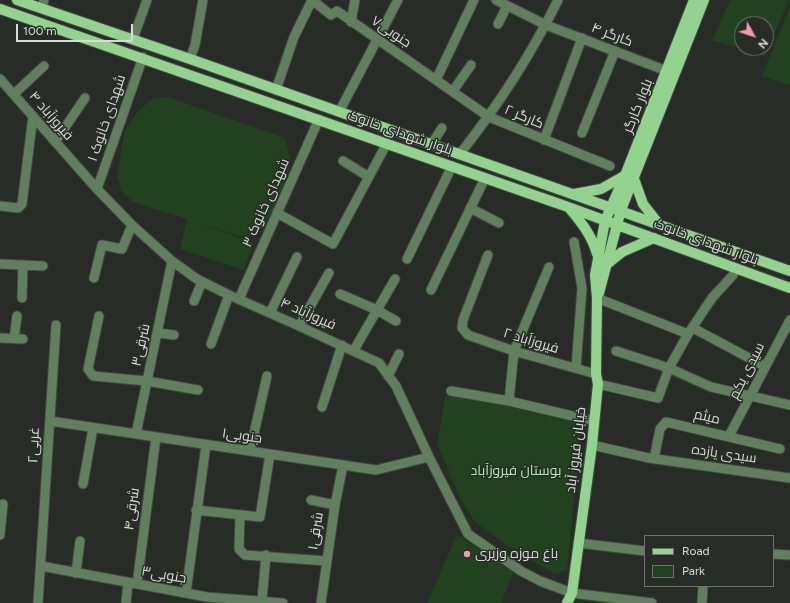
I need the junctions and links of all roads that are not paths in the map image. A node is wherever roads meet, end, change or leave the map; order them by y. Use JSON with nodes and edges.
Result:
{"nodes":[{"id":1,"x":17,"y":0,"type":"edge"},
{"id":2,"x":147,"y":0,"type":"edge"},
{"id":3,"x":204,"y":0,"type":"edge"},
{"id":4,"x":312,"y":0,"type":"edge"},
{"id":5,"x":355,"y":0,"type":"edge"},
{"id":6,"x":398,"y":0,"type":"edge"},
{"id":7,"x":474,"y":0,"type":"edge"},
{"id":8,"x":496,"y":0,"type":"edge"},
{"id":9,"x":558,"y":0,"type":"edge"},
{"id":10,"x":694,"y":0,"type":"edge"},
{"id":11,"x":704,"y":0,"type":"edge"},
{"id":12,"x":43,"y":4,"type":"edge"},
{"id":13,"x":507,"y":6,"type":"junction"},
{"id":14,"x":2,"y":10,"type":"edge"},
{"id":15,"x":351,"y":22,"type":"junction"},
{"id":16,"x":498,"y":24,"type":"dead end"},
{"id":17,"x":546,"y":24,"type":"junction"},
{"id":18,"x":582,"y":38,"type":"junction"},
{"id":19,"x":133,"y":39,"type":"junction"},
{"id":20,"x":377,"y":39,"type":"junction"},
{"id":21,"x":615,"y":51,"type":"junction"},
{"id":22,"x":143,"y":57,"type":"junction"},
{"id":23,"x":190,"y":59,"type":"junction"},
{"id":24,"x":471,"y":65,"type":"dead end"},
{"id":25,"x":44,"y":66,"type":"dead end"},
{"id":26,"x":667,"y":71,"type":"junction"},
{"id":27,"x":0,"y":79,"type":"edge"},
{"id":28,"x":436,"y":80,"type":"junction"},
{"id":29,"x":276,"y":90,"type":"junction"},
{"id":30,"x":453,"y":92,"type":"junction"},
{"id":31,"x":14,"y":94,"type":"junction"},
{"id":32,"x":85,"y":98,"type":"dead end"},
{"id":33,"x":339,"y":112,"type":"junction"},
{"id":34,"x":33,"y":116,"type":"junction"},
{"id":35,"x":489,"y":117,"type":"junction"},
{"id":36,"x":319,"y":119,"type":"junction"},
{"id":37,"x":442,"y":128,"type":"dead end"},
{"id":38,"x":582,"y":133,"type":"dead end"},
{"id":39,"x":544,"y":140,"type":"junction"},
{"id":40,"x":55,"y":142,"type":"junction"},
{"id":41,"x":387,"y":143,"type":"junction"},
{"id":42,"x":430,"y":145,"type":"junction"},
{"id":43,"x":459,"y":154,"type":"junction"},
{"id":44,"x":343,"y":161,"type":"dead end"},
{"id":45,"x":452,"y":166,"type":"junction"},
{"id":46,"x":610,"y":166,"type":"dead end"},
{"id":47,"x":369,"y":177,"type":"junction"},
{"id":48,"x":485,"y":178,"type":"junction"},
{"id":49,"x":629,"y":178,"type":"junction"},
{"id":50,"x":97,"y":189,"type":"junction"},
{"id":51,"x":572,"y":195,"type":"junction"},
{"id":52,"x":1,"y":206,"type":"dead end"},
{"id":53,"x":610,"y":206,"type":"junction"},
{"id":54,"x":568,"y":207,"type":"junction"},
{"id":55,"x":470,"y":208,"type":"junction"},
{"id":56,"x":621,"y":210,"type":"junction"},
{"id":57,"x":277,"y":213,"type":"junction"},
{"id":58,"x":605,"y":221,"type":"junction"},
{"id":59,"x":499,"y":223,"type":"dead end"},
{"id":60,"x":616,"y":224,"type":"junction"},
{"id":61,"x":132,"y":225,"type":"junction"},
{"id":62,"x":661,"y":226,"type":"junction"},
{"id":63,"x":654,"y":238,"type":"junction"},
{"id":64,"x":574,"y":242,"type":"dead end"},
{"id":65,"x":488,"y":255,"type":"dead end"},
{"id":66,"x":598,"y":257,"type":"junction"},
{"id":67,"x":297,"y":258,"type":"dead end"},
{"id":68,"x":407,"y":259,"type":"dead end"},
{"id":69,"x":172,"y":261,"type":"junction"},
{"id":70,"x":0,"y":264,"type":"edge"},
{"id":71,"x":607,"y":264,"type":"junction"},
{"id":72,"x":23,"y":265,"type":"junction"},
{"id":73,"x":43,"y":266,"type":"dead end"},
{"id":74,"x":548,"y":267,"type":"dead end"},
{"id":75,"x":736,"y":268,"type":"junction"},
{"id":76,"x":790,"y":271,"type":"edge"},
{"id":77,"x":329,"y":273,"type":"dead end"},
{"id":78,"x":94,"y":278,"type":"dead end"},
{"id":79,"x":395,"y":279,"type":"dead end"},
{"id":80,"x":202,"y":282,"type":"junction"},
{"id":81,"x":788,"y":289,"type":"edge"},
{"id":82,"x":431,"y":290,"type":"dead end"},
{"id":83,"x":340,"y":294,"type":"dead end"},
{"id":84,"x":229,"y":295,"type":"junction"},
{"id":85,"x":22,"y":298,"type":"dead end"},
{"id":86,"x":598,"y":298,"type":"junction"},
{"id":87,"x":239,"y":299,"type":"junction"},
{"id":88,"x":194,"y":301,"type":"dead end"},
{"id":89,"x":377,"y":310,"type":"junction"},
{"id":90,"x":270,"y":313,"type":"junction"},
{"id":91,"x":17,"y":316,"type":"dead end"},
{"id":92,"x":99,"y":316,"type":"dead end"},
{"id":93,"x":790,"y":320,"type":"edge"},
{"id":94,"x":396,"y":321,"type":"dead end"},
{"id":95,"x":56,"y":325,"type":"dead end"},
{"id":96,"x":299,"y":326,"type":"junction"},
{"id":97,"x":691,"y":331,"type":"junction"},
{"id":98,"x":158,"y":333,"type":"junction"},
{"id":99,"x":174,"y":335,"type":"dead end"},
{"id":100,"x":0,"y":338,"type":"edge"},
{"id":101,"x":211,"y":344,"type":"dead end"},
{"id":102,"x":342,"y":345,"type":"junction"},
{"id":103,"x":354,"y":350,"type":"junction"},
{"id":104,"x":514,"y":351,"type":"junction"},
{"id":105,"x":616,"y":351,"type":"dead end"},
{"id":106,"x":399,"y":354,"type":"dead end"},
{"id":107,"x":764,"y":366,"type":"junction"},
{"id":108,"x":576,"y":368,"type":"junction"},
{"id":109,"x":669,"y":368,"type":"junction"},
{"id":110,"x":596,"y":374,"type":"junction"},
{"id":111,"x":266,"y":376,"type":"dead end"},
{"id":112,"x":388,"y":376,"type":"junction"},
{"id":113,"x":147,"y":381,"type":"junction"},
{"id":114,"x":598,"y":384,"type":"junction"},
{"id":115,"x":198,"y":390,"type":"dead end"},
{"id":116,"x":451,"y":391,"type":"dead end"},
{"id":117,"x":749,"y":397,"type":"junction"},
{"id":118,"x":509,"y":401,"type":"junction"},
{"id":119,"x":790,"y":405,"type":"edge"},
{"id":120,"x":322,"y":406,"type":"dead end"},
{"id":121,"x":594,"y":421,"type":"junction"},
{"id":122,"x":50,"y":422,"type":"junction"},
{"id":123,"x":93,"y":428,"type":"junction"},
{"id":124,"x":136,"y":434,"type":"junction"},
{"id":125,"x":729,"y":436,"type":"junction"},
{"id":126,"x":156,"y":437,"type":"junction"},
{"id":127,"x":206,"y":445,"type":"junction"},
{"id":128,"x":592,"y":445,"type":"junction"},
{"id":129,"x":780,"y":449,"type":"dead end"},
{"id":130,"x":250,"y":451,"type":"junction"},
{"id":131,"x":270,"y":454,"type":"junction"},
{"id":132,"x":428,"y":457,"type":"junction"},
{"id":133,"x":654,"y":459,"type":"junction"},
{"id":134,"x":343,"y":465,"type":"junction"},
{"id":135,"x":790,"y":478,"type":"edge"},
{"id":136,"x":83,"y":484,"type":"dead end"},
{"id":137,"x":311,"y":500,"type":"dead end"},
{"id":138,"x":3,"y":504,"type":"dead end"},
{"id":139,"x":335,"y":505,"type":"junction"},
{"id":140,"x":196,"y":510,"type":"junction"},
{"id":141,"x":240,"y":516,"type":"junction"},
{"id":142,"x":0,"y":535,"type":"edge"},
{"id":143,"x":80,"y":541,"type":"dead end"},
{"id":144,"x":578,"y":543,"type":"junction"},
{"id":145,"x":644,"y":551,"type":"edge"},
{"id":146,"x":774,"y":554,"type":"edge"},
{"id":147,"x":790,"y":555,"type":"edge"},
{"id":148,"x":266,"y":556,"type":"junction"},
{"id":149,"x":326,"y":561,"type":"junction"},
{"id":150,"x":41,"y":566,"type":"junction"},
{"id":151,"x":76,"y":572,"type":"junction"},
{"id":152,"x":132,"y":583,"type":"junction"},
{"id":153,"x":703,"y":587,"type":"edge"},
{"id":154,"x":186,"y":593,"type":"junction"},
{"id":155,"x":572,"y":593,"type":"junction"},
{"id":156,"x":207,"y":600,"type":"edge"},
{"id":157,"x":268,"y":601,"type":"edge"},
{"id":158,"x":38,"y":603,"type":"edge"},
{"id":159,"x":126,"y":603,"type":"edge"},
{"id":160,"x":283,"y":603,"type":"edge"},
{"id":161,"x":321,"y":603,"type":"edge"},
{"id":162,"x":567,"y":603,"type":"edge"},
{"id":163,"x":649,"y":603,"type":"edge"},
{"id":164,"x":702,"y":603,"type":"edge"}],
"edges":[{"from":1,"to":12,"type":"main road","name":"بلوار شهدای خانوک"},
{"from":2,"to":19,"type":"street"},
{"from":3,"to":23,"type":"street"},
{"from":4,"to":15,"type":"street","name":"جنوبی۷"},
{"from":4,"to":29,"type":"street"},
{"from":5,"to":15,"type":"street"},
{"from":6,"to":20,"type":"street"},
{"from":7,"to":28,"type":"street"},
{"from":8,"to":13,"type":"street","name":"کارگر ۴"},
{"from":9,"to":17,"type":"street"},
{"from":10,"to":26,"type":"main road","name":"بلوار کارگر"},
{"from":11,"to":49,"type":"main road","name":"بلوار کارگر"},
{"from":12,"to":19,"type":"main road","name":"بلوار شهدای خانوک"},
{"from":13,"to":16,"type":"street"},
{"from":13,"to":17,"type":"street","name":"کارگر ۴"},
{"from":14,"to":22,"type":"main road","name":"بلوار شهدای خانوک"},
{"from":15,"to":20,"type":"street","name":"جنوبی۷"},
{"from":17,"to":18,"type":"street","name":"کارگر ۴"},
{"from":17,"to":35,"type":"street"},
{"from":18,"to":21,"type":"street","name":"کارگر ۴"},
{"from":18,"to":39,"type":"street"},
{"from":19,"to":23,"type":"main road","name":"بلوار شهدای خانوک"},
{"from":20,"to":28,"type":"street","name":"جنوبی۷"},
{"from":20,"to":33,"type":"street"},
{"from":21,"to":26,"type":"street","name":"کارگر ۴"},
{"from":21,"to":38,"type":"street"},
{"from":22,"to":36,"type":"main road","name":"بلوار شهدای خانوک"},
{"from":22,"to":50,"type":"street","name":"شهدای خانوک ۱"},
{"from":23,"to":29,"type":"main road","name":"بلوار شهدای خانوک"},
{"from":24,"to":30,"type":"street"},
{"from":25,"to":31,"type":"street"},
{"from":26,"to":49,"type":"main road","name":"بلوار کارگر"},
{"from":27,"to":31,"type":"street","name":"فیروزآباد ۴"},
{"from":28,"to":30,"type":"street","name":"کارگر ۲"},
{"from":29,"to":33,"type":"main road","name":"بلوار شهدای خانوک"},
{"from":30,"to":35,"type":"street","name":"کارگر ۲"},
{"from":31,"to":34,"type":"street","name":"فیروزآباد ۴"},
{"from":32,"to":40,"type":"street"},
{"from":33,"to":42,"type":"main road","name":"بلوار شهدای خانوک"},
{"from":34,"to":40,"type":"street","name":"فیروزآباد ۴"},
{"from":34,"to":52,"type":"street"},
{"from":35,"to":39,"type":"street","name":"کارگر ۲"},
{"from":35,"to":43,"type":"street"},
{"from":36,"to":41,"type":"main road","name":"بلوار شهدای خانوک"},
{"from":36,"to":57,"type":"street","name":"شهدای خانوک ۳"},
{"from":37,"to":42,"type":"street"},
{"from":39,"to":46,"type":"street","name":"کارگر ۲"},
{"from":40,"to":50,"type":"street","name":"فیروزآباد ۴"},
{"from":41,"to":45,"type":"main road","name":"بلوار شهدای خانوک"},
{"from":41,"to":47,"type":"street"},
{"from":42,"to":43,"type":"main road","name":"بلوار شهدای خانوک"},
{"from":43,"to":51,"type":"main road","name":"بلوار شهدای خانوک"},
{"from":44,"to":47,"type":"street"},
{"from":45,"to":48,"type":"main road","name":"بلوار شهدای خانوک"},
{"from":45,"to":68,"type":"street"},
{"from":47,"to":57,"type":"street"},
{"from":48,"to":54,"type":"main road","name":"بلوار شهدای خانوک"},
{"from":48,"to":55,"type":"street"},
{"from":49,"to":51,"type":"main road"},
{"from":49,"to":53,"type":"main road","name":"بلوار کارگر"},
{"from":49,"to":56,"type":"main road","name":"بلوار کارگر"},
{"from":49,"to":62,"type":"main road"},
{"from":50,"to":61,"type":"street","name":"فیروزآباد ۴"},
{"from":51,"to":53,"type":"main road","name":"بلوار شهدای خانوک"},
{"from":53,"to":56,"type":"main road","name":"بلوار شهدای خانوک"},
{"from":53,"to":58,"type":"main road","name":"بلوار کارگر"},
{"from":54,"to":58,"type":"main road","name":"بلوار شهدای خانوک"},
{"from":54,"to":66,"type":"main road"},
{"from":55,"to":59,"type":"street"},
{"from":55,"to":82,"type":"street"},
{"from":56,"to":60,"type":"main road","name":"بلوار کارگر"},
{"from":56,"to":62,"type":"main road","name":"بلوار شهدای خانوک"},
{"from":57,"to":87,"type":"street","name":"شهدای خانوک ۳"},
{"from":58,"to":60,"type":"main road","name":"بلوار شهدای خانوک"},
{"from":58,"to":66,"type":"main road","name":"بلوار کارگر"},
{"from":60,"to":63,"type":"main road","name":"بلوار شهدای خانوک"},
{"from":60,"to":71,"type":"main road","name":"بلوار کارگر"},
{"from":61,"to":69,"type":"street","name":"فیروزآباد ۴"},
{"from":61,"to":78,"type":"street"},
{"from":62,"to":76,"type":"main road","name":"بلوار شهدای خانوک"},
{"from":63,"to":71,"type":"main road"},
{"from":63,"to":75,"type":"main road","name":"بلوار شهدای خانوک"},
{"from":64,"to":108,"type":"street"},
{"from":65,"to":104,"type":"street","name":"فیروزآباد ۲"},
{"from":66,"to":86,"type":"main road","name":"بلوار کارگر"},
{"from":67,"to":90,"type":"street"},
{"from":69,"to":80,"type":"street","name":"فیروزآباد ۴"},
{"from":69,"to":98,"type":"street","name":"شرقی۳"},
{"from":70,"to":72,"type":"street"},
{"from":71,"to":86,"type":"main road","name":"بلوار کارگر"},
{"from":72,"to":73,"type":"street"},
{"from":72,"to":85,"type":"street"},
{"from":74,"to":104,"type":"street"},
{"from":75,"to":81,"type":"main road","name":"بلوار شهدای خانوک"},
{"from":75,"to":97,"type":"street"},
{"from":77,"to":96,"type":"street"},
{"from":79,"to":89,"type":"street"},
{"from":80,"to":84,"type":"street","name":"فیروزآباد ۴"},
{"from":80,"to":88,"type":"street"},
{"from":83,"to":89,"type":"street"},
{"from":84,"to":87,"type":"street","name":"فیروزآباد ۴"},
{"from":84,"to":101,"type":"street"},
{"from":86,"to":97,"type":"street"},
{"from":86,"to":110,"type":"main road","name":"خیابان فیروز آباد"},
{"from":87,"to":90,"type":"street","name":"فیروزآباد ۴"},
{"from":89,"to":94,"type":"street"},
{"from":89,"to":103,"type":"street"},
{"from":90,"to":96,"type":"street","name":"فیروزآباد ۴"},
{"from":91,"to":100,"type":"street"},
{"from":92,"to":113,"type":"street"},
{"from":93,"to":107,"type":"street","name":"سیدی یکم"},
{"from":95,"to":122,"type":"street","name":"غربی۲"},
{"from":96,"to":102,"type":"street","name":"فیروزآباد ۴"},
{"from":97,"to":107,"type":"street"},
{"from":97,"to":109,"type":"street"},
{"from":98,"to":99,"type":"street"},
{"from":98,"to":113,"type":"street","name":"شرقی۳"},
{"from":102,"to":103,"type":"street","name":"فیروزآباد ۴"},
{"from":102,"to":120,"type":"street"},
{"from":103,"to":112,"type":"street","name":"فیروزآباد ۴"},
{"from":104,"to":108,"type":"street","name":"فیروزآباد ۲"},
{"from":104,"to":118,"type":"street"},
{"from":105,"to":109,"type":"street"},
{"from":106,"to":112,"type":"street"},
{"from":107,"to":117,"type":"street","name":"سیدی یکم"},
{"from":108,"to":110,"type":"street","name":"فیروزآباد ۲"},
{"from":109,"to":114,"type":"street"},
{"from":109,"to":117,"type":"street"},
{"from":110,"to":114,"type":"main road","name":"خیابان فیروز آباد"},
{"from":111,"to":130,"type":"street"},
{"from":112,"to":132,"type":"street","name":"فیروزآباد ۴"},
{"from":113,"to":115,"type":"street"},
{"from":113,"to":124,"type":"street","name":"شرقی۳"},
{"from":114,"to":121,"type":"main road","name":"خیابان فیروز آباد"},
{"from":116,"to":118,"type":"street"},
{"from":117,"to":119,"type":"street"},
{"from":117,"to":125,"type":"street","name":"سیدی یکم"},
{"from":118,"to":121,"type":"street"},
{"from":121,"to":128,"type":"main road","name":"خیابان فیروز آباد"},
{"from":122,"to":123,"type":"street","name":"جنوبی۱"},
{"from":122,"to":150,"type":"street","name":"غربی۲"},
{"from":123,"to":124,"type":"street","name":"جنوبی۱"},
{"from":123,"to":136,"type":"street"},
{"from":124,"to":126,"type":"street","name":"جنوبی۱"},
{"from":125,"to":129,"type":"street","name":"میثم"},
{"from":125,"to":133,"type":"street","name":"میثم"},
{"from":126,"to":127,"type":"street","name":"جنوبی۱"},
{"from":126,"to":152,"type":"street","name":"شرقی۴"},
{"from":127,"to":130,"type":"street","name":"جنوبی۱"},
{"from":127,"to":140,"type":"street"},
{"from":128,"to":133,"type":"street","name":"سیدی یازده"},
{"from":128,"to":144,"type":"main road","name":"خیابان فیروز آباد"},
{"from":130,"to":131,"type":"street","name":"جنوبی۱"},
{"from":131,"to":134,"type":"street","name":"جنوبی۱"},
{"from":131,"to":141,"type":"street"},
{"from":132,"to":134,"type":"street","name":"جنوبی۱"},
{"from":132,"to":155,"type":"street","name":"فیروزآباد ۴"},
{"from":133,"to":135,"type":"street","name":"سیدی یازده"},
{"from":134,"to":139,"type":"street","name":"شرقی۱"},
{"from":137,"to":139,"type":"street"},
{"from":138,"to":142,"type":"street"},
{"from":139,"to":149,"type":"street","name":"شرقی۱"},
{"from":140,"to":141,"type":"street"},
{"from":140,"to":154,"type":"street"},
{"from":141,"to":148,"type":"street"},
{"from":143,"to":151,"type":"street"},
{"from":144,"to":145,"type":"street"},
{"from":144,"to":155,"type":"main road","name":"خیابان فیروز آباد"},
{"from":146,"to":147,"type":"street"},
{"from":148,"to":149,"type":"street"},
{"from":148,"to":157,"type":"street"},
{"from":149,"to":161,"type":"street","name":"شرقی۱"},
{"from":150,"to":151,"type":"street","name":"جنوبی۳"},
{"from":150,"to":158,"type":"street","name":"غربی۲"},
{"from":151,"to":152,"type":"street","name":"جنوبی۳"},
{"from":152,"to":154,"type":"street","name":"جنوبی۳"},
{"from":152,"to":159,"type":"street","name":"شرقی۴"},
{"from":153,"to":164,"type":"street"},
{"from":154,"to":156,"type":"street","name":"جنوبی۳"},
{"from":155,"to":162,"type":"main road","name":"خیابان فیروز آباد"},
{"from":155,"to":163,"type":"street","name":"فیروزآباد ۴"},
{"from":156,"to":157,"type":"street","name":"جنوبی۳"},
{"from":157,"to":160,"type":"street","name":"جنوبی۳"}]}
